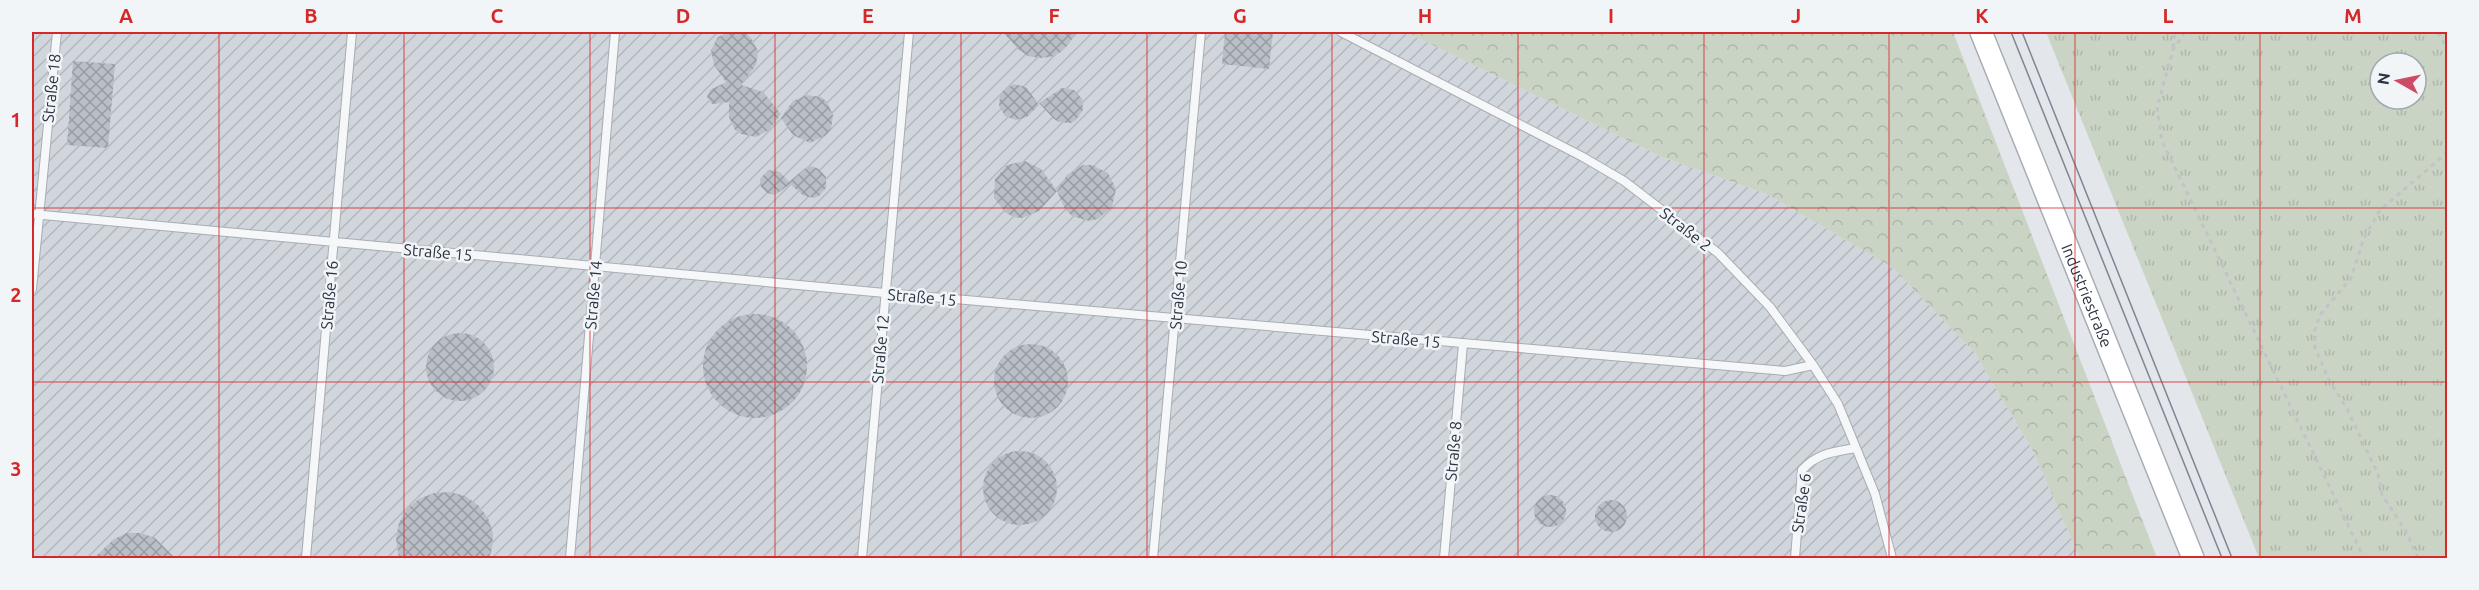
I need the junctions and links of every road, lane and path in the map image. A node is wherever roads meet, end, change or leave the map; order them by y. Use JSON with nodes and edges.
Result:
{"nodes":[{"id":1,"x":57,"y":32,"type":"edge"},
{"id":2,"x":352,"y":32,"type":"edge"},
{"id":3,"x":615,"y":32,"type":"edge"},
{"id":4,"x":909,"y":32,"type":"edge"},
{"id":5,"x":1201,"y":32,"type":"edge"},
{"id":6,"x":1341,"y":32,"type":"edge"},
{"id":7,"x":1981,"y":32,"type":"edge"},
{"id":8,"x":2175,"y":32,"type":"edge"},
{"id":9,"x":2185,"y":32,"type":"edge"},
{"id":10,"x":2438,"y":32,"type":"edge"},
{"id":11,"x":2173,"y":50,"type":"junction"},
{"id":12,"x":2448,"y":50,"type":"edge"},
{"id":13,"x":2448,"y":152,"type":"edge"},
{"id":14,"x":35,"y":215,"type":"edge"},
{"id":15,"x":334,"y":244,"type":"junction"},
{"id":16,"x":596,"y":266,"type":"junction"},
{"id":17,"x":32,"y":289,"type":"edge"},
{"id":18,"x":885,"y":294,"type":"junction"},
{"id":19,"x":1176,"y":318,"type":"junction"},
{"id":20,"x":1463,"y":344,"type":"junction"},
{"id":21,"x":1813,"y":365,"type":"junction"},
{"id":22,"x":1856,"y":448,"type":"junction"},
{"id":23,"x":306,"y":558,"type":"edge"},
{"id":24,"x":570,"y":558,"type":"edge"},
{"id":25,"x":862,"y":558,"type":"edge"},
{"id":26,"x":1153,"y":558,"type":"edge"},
{"id":27,"x":1444,"y":558,"type":"edge"},
{"id":28,"x":1795,"y":558,"type":"edge"},
{"id":29,"x":1892,"y":558,"type":"edge"},
{"id":30,"x":2193,"y":558,"type":"edge"},
{"id":31,"x":2364,"y":558,"type":"edge"},
{"id":32,"x":2418,"y":558,"type":"edge"}],
"edges":[{"from":1,"to":14,"type":"lane","name":"Straße 18"},
{"from":2,"to":15,"type":"lane","name":"Straße 16"},
{"from":3,"to":16,"type":"lane","name":"Straße 14"},
{"from":4,"to":18,"type":"lane","name":"Straße 12"},
{"from":5,"to":19,"type":"lane","name":"Straße 10"},
{"from":6,"to":21,"type":"lane","name":"Straße 2"},
{"from":7,"to":30,"type":"main road","name":"Industriestraße"},
{"from":8,"to":11,"type":"path"},
{"from":9,"to":11,"type":"path"},
{"from":10,"to":12,"type":"path"},
{"from":11,"to":31,"type":"path"},
{"from":13,"to":32,"type":"path"},
{"from":14,"to":15,"type":"lane","name":"Straße 15"},
{"from":14,"to":17,"type":"lane","name":"Straße 18"},
{"from":15,"to":16,"type":"lane","name":"Straße 15"},
{"from":15,"to":23,"type":"lane","name":"Straße 16"},
{"from":16,"to":18,"type":"lane","name":"Straße 15"},
{"from":16,"to":24,"type":"lane","name":"Straße 14"},
{"from":18,"to":19,"type":"lane","name":"Straße 15"},
{"from":18,"to":25,"type":"lane","name":"Straße 12"},
{"from":19,"to":20,"type":"lane","name":"Straße 15"},
{"from":19,"to":26,"type":"lane","name":"Straße 10"},
{"from":20,"to":21,"type":"lane","name":"Straße 15"},
{"from":20,"to":27,"type":"lane","name":"Straße 8"},
{"from":21,"to":22,"type":"lane","name":"Straße 2"},
{"from":22,"to":28,"type":"lane","name":"Straße 6"},
{"from":22,"to":29,"type":"lane","name":"Straße 2"}]}
